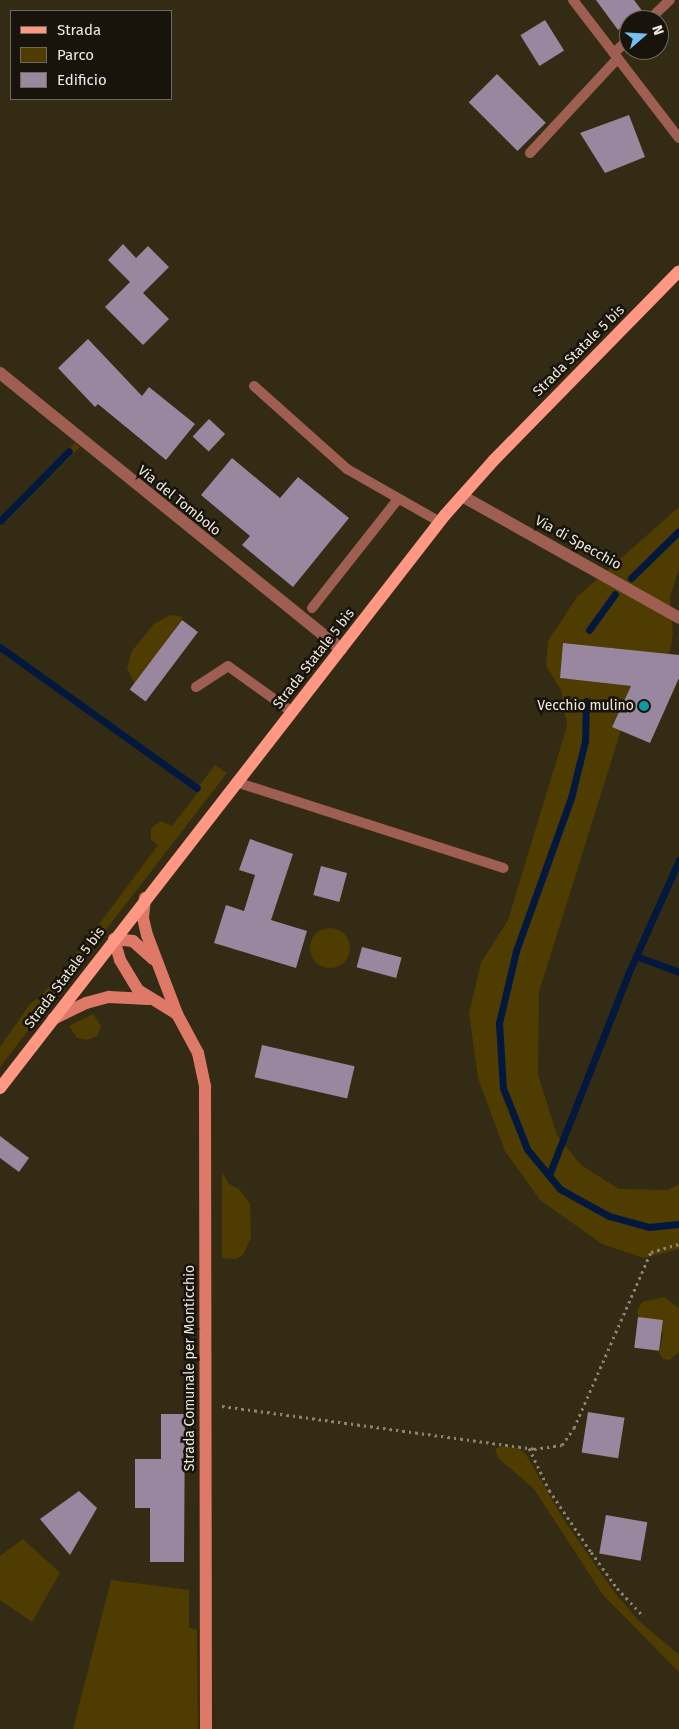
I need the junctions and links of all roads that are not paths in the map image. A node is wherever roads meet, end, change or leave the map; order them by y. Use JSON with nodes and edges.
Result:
{"nodes":[{"id":1,"x":573,"y":0,"type":"edge"},
{"id":2,"x":670,"y":0,"type":"edge"},
{"id":3,"x":660,"y":10,"type":"edge"},
{"id":4,"x":619,"y":52,"type":"edge"},
{"id":5,"x":616,"y":56,"type":"junction"},
{"id":6,"x":679,"y":138,"type":"edge"},
{"id":7,"x":530,"y":154,"type":"dead end"},
{"id":8,"x":679,"y":271,"type":"edge"},
{"id":9,"x":0,"y":373,"type":"edge"},
{"id":10,"x":254,"y":386,"type":"dead end"},
{"id":11,"x":462,"y":496,"type":"junction"},
{"id":12,"x":398,"y":499,"type":"junction"},
{"id":13,"x":440,"y":522,"type":"junction"},
{"id":14,"x":312,"y":608,"type":"dead end"},
{"id":15,"x":679,"y":618,"type":"edge"},
{"id":16,"x":341,"y":650,"type":"junction"},
{"id":17,"x":196,"y":687,"type":"dead end"},
{"id":18,"x":292,"y":712,"type":"junction"},
{"id":19,"x":236,"y":782,"type":"junction"},
{"id":20,"x":504,"y":868,"type":"dead end"},
{"id":21,"x":145,"y":898,"type":"junction"},
{"id":22,"x":114,"y":938,"type":"junction"},
{"id":23,"x":161,"y":974,"type":"junction"},
{"id":24,"x":154,"y":1000,"type":"junction"},
{"id":25,"x":177,"y":1014,"type":"junction"},
{"id":26,"x":53,"y":1019,"type":"junction"},
{"id":27,"x":0,"y":1088,"type":"edge"},
{"id":28,"x":206,"y":1729,"type":"edge"}],
"edges":[{"from":1,"to":5,"type":"lane"},
{"from":2,"to":3,"type":"lane"},
{"from":4,"to":5,"type":"lane"},
{"from":5,"to":6,"type":"lane"},
{"from":5,"to":7,"type":"lane"},
{"from":8,"to":11,"type":"main road","name":"Strada Statale 5 bis"},
{"from":9,"to":16,"type":"street","name":"Via del Tombolo"},
{"from":10,"to":12,"type":"lane"},
{"from":11,"to":13,"type":"main road","name":"Strada Statale 5 bis"},
{"from":11,"to":15,"type":"street","name":"Via di Specchio"},
{"from":12,"to":13,"type":"lane"},
{"from":12,"to":14,"type":"lane"},
{"from":13,"to":16,"type":"main road","name":"Strada Statale 5 bis"},
{"from":16,"to":18,"type":"main road","name":"Strada Statale 5 bis"},
{"from":17,"to":18,"type":"lane"},
{"from":18,"to":19,"type":"main road","name":"Strada Statale 5 bis"},
{"from":19,"to":20,"type":"lane"},
{"from":19,"to":21,"type":"main road","name":"Strada Statale 5 bis"},
{"from":21,"to":22,"type":"main road","name":"Strada Statale 5 bis"},
{"from":21,"to":23,"type":"main road","name":"Strada Comunale per Monticchio"},
{"from":22,"to":23,"type":"main road","name":"Strada Comunale per Monticchio"},
{"from":22,"to":24,"type":"main road"},
{"from":22,"to":26,"type":"main road","name":"Strada Statale 5 bis"},
{"from":23,"to":25,"type":"main road","name":"Strada Comunale per Monticchio"},
{"from":24,"to":25,"type":"main road"},
{"from":24,"to":26,"type":"main road"},
{"from":25,"to":28,"type":"main road","name":"Strada Comunale per Monticchio"},
{"from":26,"to":27,"type":"main road","name":"Strada Statale 5 bis"}]}
